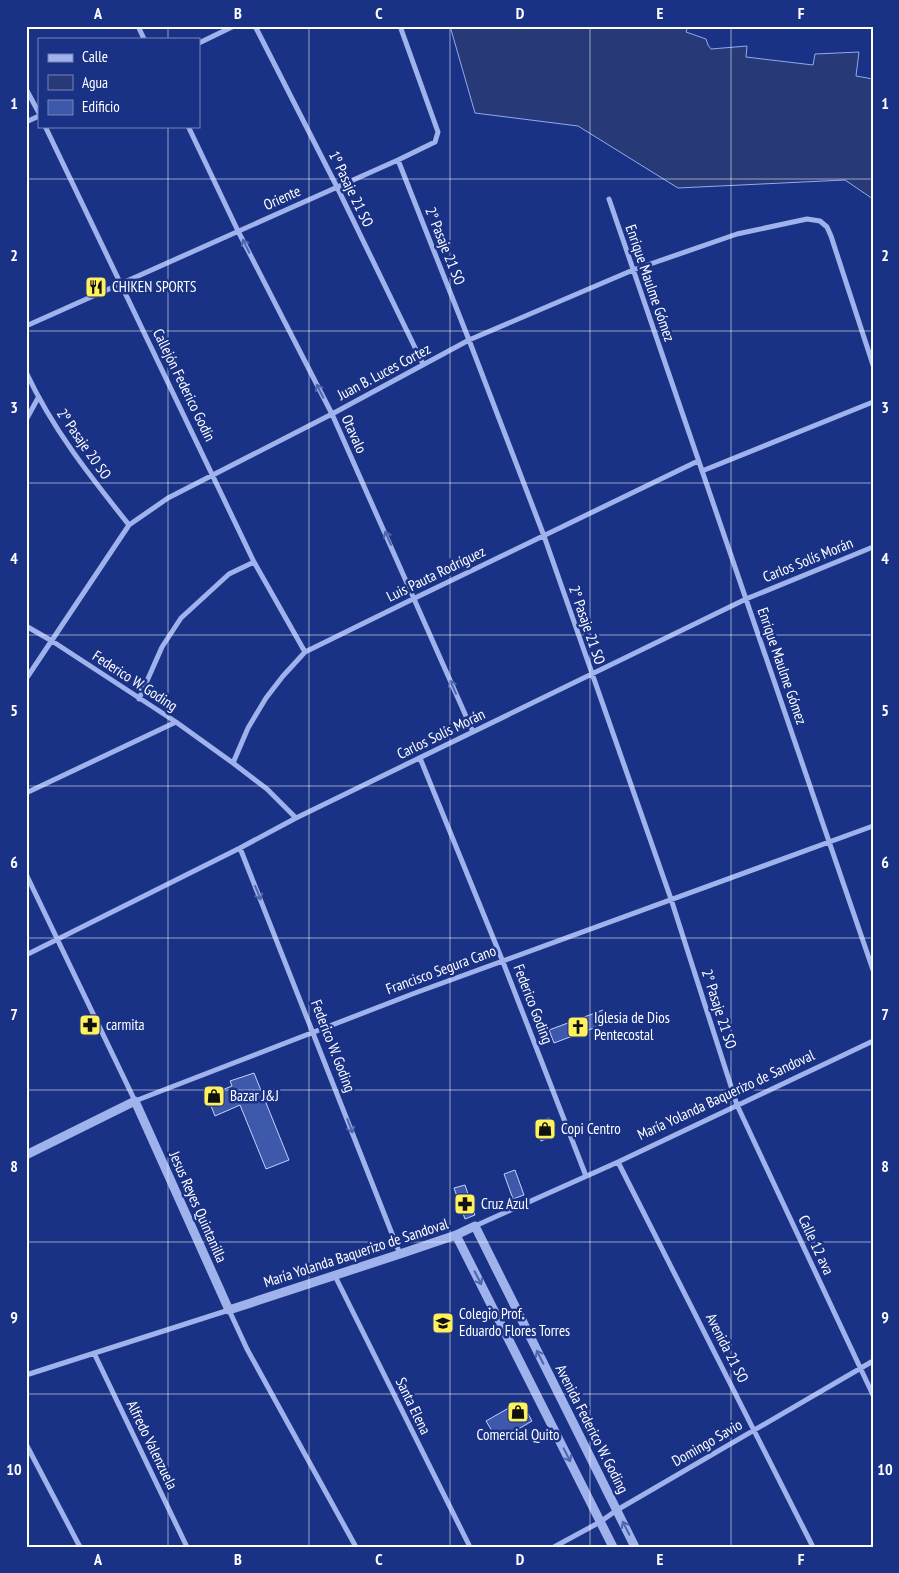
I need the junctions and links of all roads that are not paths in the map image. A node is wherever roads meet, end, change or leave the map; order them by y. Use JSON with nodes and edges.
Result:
{"nodes":[{"id":1,"x":138,"y":26,"type":"edge"},
{"id":2,"x":234,"y":26,"type":"edge"},
{"id":3,"x":255,"y":26,"type":"edge"},
{"id":4,"x":400,"y":26,"type":"edge"},
{"id":5,"x":144,"y":38,"type":"edge"},
{"id":6,"x":200,"y":43,"type":"edge"},
{"id":7,"x":26,"y":89,"type":"edge"},
{"id":8,"x":38,"y":113,"type":"edge"},
{"id":9,"x":38,"y":116,"type":"edge"},
{"id":10,"x":26,"y":122,"type":"edge"},
{"id":11,"x":46,"y":128,"type":"edge"},
{"id":12,"x":189,"y":128,"type":"edge"},
{"id":13,"x":398,"y":160,"type":"junction"},
{"id":14,"x":337,"y":187,"type":"junction"},
{"id":15,"x":609,"y":199,"type":"dead end"},
{"id":16,"x":238,"y":231,"type":"junction"},
{"id":17,"x":633,"y":270,"type":"junction"},
{"id":18,"x":121,"y":284,"type":"junction"},
{"id":19,"x":26,"y":326,"type":"edge"},
{"id":20,"x":469,"y":340,"type":"junction"},
{"id":21,"x":424,"y":364,"type":"junction"},
{"id":22,"x":873,"y":365,"type":"edge"},
{"id":23,"x":26,"y":372,"type":"edge"},
{"id":24,"x":38,"y":398,"type":"junction"},
{"id":25,"x":873,"y":402,"type":"edge"},
{"id":26,"x":332,"y":414,"type":"junction"},
{"id":27,"x":26,"y":420,"type":"edge"},
{"id":28,"x":698,"y":461,"type":"junction"},
{"id":29,"x":702,"y":471,"type":"junction"},
{"id":30,"x":212,"y":474,"type":"junction"},
{"id":31,"x":129,"y":526,"type":"junction"},
{"id":32,"x":544,"y":536,"type":"junction"},
{"id":33,"x":873,"y":547,"type":"edge"},
{"id":34,"x":254,"y":562,"type":"junction"},
{"id":35,"x":415,"y":598,"type":"junction"},
{"id":36,"x":746,"y":599,"type":"junction"},
{"id":37,"x":26,"y":626,"type":"edge"},
{"id":38,"x":52,"y":641,"type":"junction"},
{"id":39,"x":306,"y":652,"type":"junction"},
{"id":40,"x":591,"y":674,"type":"junction"},
{"id":41,"x":26,"y":679,"type":"edge"},
{"id":42,"x":139,"y":699,"type":"junction"},
{"id":43,"x":176,"y":722,"type":"junction"},
{"id":44,"x":473,"y":732,"type":"junction"},
{"id":45,"x":420,"y":758,"type":"junction"},
{"id":46,"x":233,"y":763,"type":"junction"},
{"id":47,"x":26,"y":793,"type":"edge"},
{"id":48,"x":296,"y":818,"type":"junction"},
{"id":49,"x":873,"y":826,"type":"edge"},
{"id":50,"x":828,"y":842,"type":"junction"},
{"id":51,"x":240,"y":848,"type":"junction"},
{"id":52,"x":26,"y":874,"type":"edge"},
{"id":53,"x":671,"y":899,"type":"junction"},
{"id":54,"x":58,"y":938,"type":"junction"},
{"id":55,"x":26,"y":955,"type":"edge"},
{"id":56,"x":503,"y":962,"type":"junction"},
{"id":57,"x":873,"y":970,"type":"edge"},
{"id":58,"x":314,"y":1032,"type":"junction"},
{"id":59,"x":873,"y":1041,"type":"edge"},
{"id":60,"x":135,"y":1101,"type":"junction"},
{"id":61,"x":736,"y":1105,"type":"junction"},
{"id":62,"x":26,"y":1155,"type":"edge"},
{"id":63,"x":618,"y":1162,"type":"junction"},
{"id":64,"x":586,"y":1176,"type":"junction"},
{"id":65,"x":475,"y":1226,"type":"junction"},
{"id":66,"x":456,"y":1235,"type":"junction"},
{"id":67,"x":400,"y":1254,"type":"junction"},
{"id":68,"x":335,"y":1276,"type":"junction"},
{"id":69,"x":229,"y":1310,"type":"junction"},
{"id":70,"x":94,"y":1353,"type":"junction"},
{"id":71,"x":873,"y":1361,"type":"edge"},
{"id":72,"x":860,"y":1370,"type":"junction"},
{"id":73,"x":26,"y":1375,"type":"edge"},
{"id":74,"x":873,"y":1395,"type":"edge"},
{"id":75,"x":754,"y":1430,"type":"junction"},
{"id":76,"x":26,"y":1444,"type":"edge"},
{"id":77,"x":616,"y":1510,"type":"junction"},
{"id":78,"x":600,"y":1522,"type":"junction"},
{"id":79,"x":80,"y":1547,"type":"edge"},
{"id":80,"x":187,"y":1547,"type":"edge"},
{"id":81,"x":356,"y":1547,"type":"edge"},
{"id":82,"x":470,"y":1547,"type":"edge"},
{"id":83,"x":554,"y":1547,"type":"edge"},
{"id":84,"x":613,"y":1547,"type":"edge"},
{"id":85,"x":635,"y":1547,"type":"edge"},
{"id":86,"x":812,"y":1547,"type":"edge"}],
"edges":[{"from":1,"to":5,"type":"street"},
{"from":2,"to":6,"type":"street"},
{"from":3,"to":14,"type":"street","name":"1º Pasaje 21 SO"},
{"from":4,"to":13,"type":"street","name":"Oriente"},
{"from":7,"to":8,"type":"street"},
{"from":9,"to":10,"type":"street"},
{"from":11,"to":18,"type":"street","name":"Callejón Federico Godín"},
{"from":12,"to":16,"type":"street","name":"Otavalo"},
{"from":13,"to":14,"type":"street","name":"Oriente"},
{"from":13,"to":20,"type":"street","name":"2° Pasaje 21 SO"},
{"from":14,"to":16,"type":"street","name":"Oriente"},
{"from":14,"to":21,"type":"street","name":"1º Pasaje 21 SO"},
{"from":15,"to":17,"type":"street","name":"Enrique Maulme Gómez"},
{"from":16,"to":18,"type":"street","name":"Oriente"},
{"from":26,"to":16,"type":"street","name":"Otavalo","one_way":true},
{"from":17,"to":20,"type":"street","name":"Juan B. Luces Cortez"},
{"from":17,"to":22,"type":"street","name":"Juan B. Luces Cortez"},
{"from":17,"to":28,"type":"street","name":"Enrique Maulme Gómez"},
{"from":18,"to":19,"type":"street","name":"Oriente"},
{"from":18,"to":30,"type":"street","name":"Callejón Federico Godín"},
{"from":20,"to":21,"type":"street","name":"Juan B. Luces Cortez"},
{"from":20,"to":32,"type":"street","name":"2° Pasaje 21 SO"},
{"from":21,"to":26,"type":"street","name":"Juan B. Luces Cortez"},
{"from":23,"to":24,"type":"street","name":"2º Pasaje 20 SO"},
{"from":24,"to":27,"type":"street"},
{"from":24,"to":31,"type":"street","name":"2º Pasaje 20 SO"},
{"from":25,"to":29,"type":"street"},
{"from":26,"to":30,"type":"street","name":"Juan B. Luces Cortez"},
{"from":35,"to":26,"type":"street","name":"Otavalo","one_way":true},
{"from":28,"to":29,"type":"street","name":"Enrique Maulme Gómez"},
{"from":28,"to":32,"type":"street","name":"Luis Pauta Rodríguez"},
{"from":29,"to":36,"type":"street","name":"Enrique Maulme Gómez"},
{"from":30,"to":31,"type":"street","name":"Juan B. Luces Cortez"},
{"from":30,"to":34,"type":"street","name":"Callejón Federico Godín"},
{"from":31,"to":38,"type":"street","name":"Juan B. Luces Cortez"},
{"from":32,"to":35,"type":"street","name":"Luis Pauta Rodríguez"},
{"from":32,"to":40,"type":"street","name":"2° Pasaje 21 SO"},
{"from":33,"to":36,"type":"street","name":"Carlos Solís Morán"},
{"from":34,"to":39,"type":"street","name":"Callejón Federico Godín"},
{"from":34,"to":42,"type":"street"},
{"from":35,"to":39,"type":"street","name":"Luis Pauta Rodríguez"},
{"from":44,"to":35,"type":"street","name":"Otavalo","one_way":true},
{"from":36,"to":40,"type":"street","name":"Carlos Solís Morán"},
{"from":36,"to":50,"type":"street","name":"Enrique Maulme Gómez"},
{"from":37,"to":38,"type":"street","name":"Federico W. Goding"},
{"from":38,"to":41,"type":"street","name":"Juan B. Luces Cortez"},
{"from":38,"to":42,"type":"street","name":"Federico W. Goding"},
{"from":39,"to":46,"type":"street","name":"Luis Pauta Rodríguez"},
{"from":40,"to":44,"type":"street","name":"Carlos Solís Morán"},
{"from":40,"to":53,"type":"street","name":"2° Pasaje 21 SO"},
{"from":42,"to":43,"type":"street","name":"Federico W. Goding"},
{"from":43,"to":46,"type":"street","name":"Federico W. Goding"},
{"from":43,"to":47,"type":"street"},
{"from":44,"to":45,"type":"street","name":"Carlos Solís Morán"},
{"from":45,"to":48,"type":"street","name":"Carlos Solís Morán"},
{"from":45,"to":56,"type":"street","name":"Federico Goding"},
{"from":46,"to":48,"type":"street","name":"Federico W. Goding"},
{"from":48,"to":51,"type":"street","name":"Carlos Solís Morán"},
{"from":49,"to":50,"type":"street","name":"Francisco Segura Cano"},
{"from":50,"to":53,"type":"street","name":"Francisco Segura Cano"},
{"from":50,"to":57,"type":"street","name":"Enrique Maulme Gómez"},
{"from":51,"to":54,"type":"street","name":"Carlos Solís Morán"},
{"from":51,"to":58,"type":"street","name":"Federico W. Goding","one_way":true},
{"from":52,"to":54,"type":"street","name":"Jesus Reyes Quintanilla"},
{"from":53,"to":56,"type":"street","name":"Francisco Segura Cano"},
{"from":53,"to":61,"type":"street","name":"2° Pasaje 21 SO"},
{"from":54,"to":55,"type":"street","name":"Carlos Solís Morán"},
{"from":54,"to":60,"type":"street","name":"Jesus Reyes Quintanilla"},
{"from":56,"to":58,"type":"street","name":"Francisco Segura Cano"},
{"from":56,"to":64,"type":"street","name":"Federico Goding"},
{"from":58,"to":60,"type":"street","name":"Francisco Segura Cano"},
{"from":58,"to":67,"type":"street","name":"Federico W. Goding","one_way":true},
{"from":59,"to":61,"type":"street","name":"María Yolanda Baquerizo de Sandoval"},
{"from":60,"to":62,"type":"street","name":"Francisco Segura Cano"},
{"from":60,"to":69,"type":"street","name":"Jesus Reyes Quintanilla"},
{"from":61,"to":63,"type":"street","name":"María Yolanda Baquerizo de Sandoval"},
{"from":61,"to":72,"type":"street","name":"Calle 12 ava"},
{"from":63,"to":64,"type":"street","name":"María Yolanda Baquerizo de Sandoval"},
{"from":63,"to":75,"type":"street","name":"Avenida 21 SO"},
{"from":64,"to":65,"type":"street","name":"María Yolanda Baquerizo de Sandoval"},
{"from":65,"to":66,"type":"street","name":"María Yolanda Baquerizo de Sandoval"},
{"from":77,"to":65,"type":"street","name":"Avenida Federico W. Goding","one_way":true},
{"from":66,"to":67,"type":"street","name":"María Yolanda Baquerizo de Sandoval"},
{"from":66,"to":78,"type":"street","one_way":true},
{"from":67,"to":68,"type":"street","name":"María Yolanda Baquerizo de Sandoval"},
{"from":68,"to":69,"type":"street","name":"María Yolanda Baquerizo de Sandoval"},
{"from":68,"to":82,"type":"street","name":"Santa Elena"},
{"from":69,"to":70,"type":"street","name":"María Yolanda Baquerizo de Sandoval"},
{"from":69,"to":81,"type":"street","name":"Jesus Reyes Quintanilla"},
{"from":70,"to":73,"type":"street","name":"María Yolanda Baquerizo de Sandoval"},
{"from":70,"to":80,"type":"street","name":"Alfredo Valenzuela"},
{"from":71,"to":72,"type":"street","name":"Domingo Savio"},
{"from":72,"to":74,"type":"street","name":"Calle 12 ava"},
{"from":72,"to":75,"type":"street","name":"Domingo Savio"},
{"from":75,"to":77,"type":"street","name":"Domingo Savio"},
{"from":75,"to":86,"type":"street","name":"Avenida 21 SO"},
{"from":76,"to":79,"type":"street"},
{"from":77,"to":78,"type":"street","name":"Domingo Savio"},
{"from":85,"to":77,"type":"street","name":"Avenida Federico W. Goding","one_way":true},
{"from":78,"to":83,"type":"street","name":"Domingo Savio"},
{"from":78,"to":84,"type":"street"}]}
